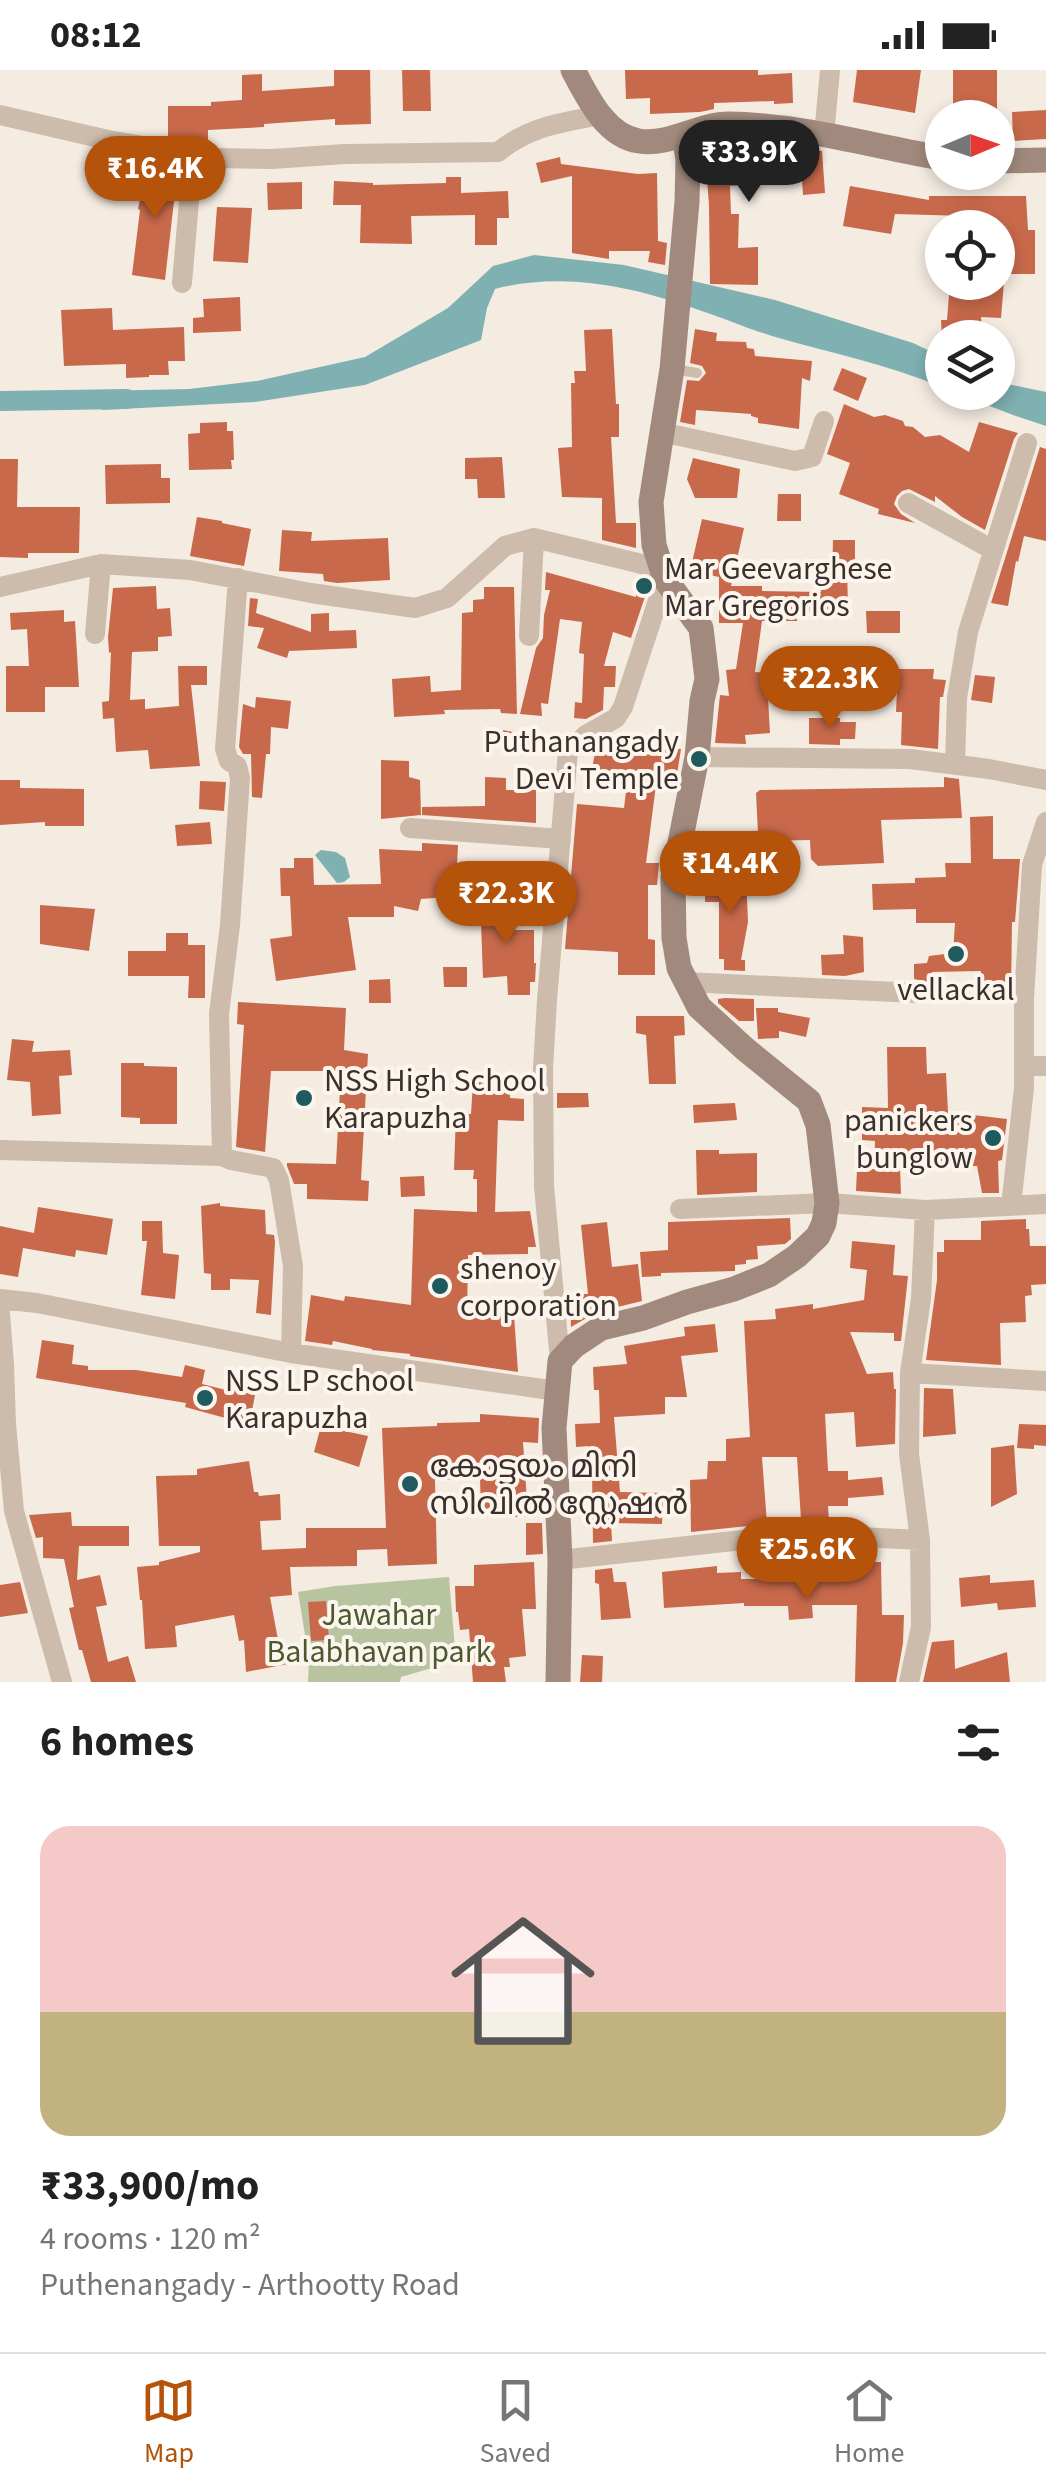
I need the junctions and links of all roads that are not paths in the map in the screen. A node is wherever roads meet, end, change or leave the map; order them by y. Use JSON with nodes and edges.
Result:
{"nodes":[{"id":1,"x":573,"y":70,"type":"edge"},
{"id":2,"x":830,"y":70,"type":"edge"},
{"id":3,"x":0,"y":115,"type":"edge"},
{"id":4,"x":600,"y":115,"type":"junction"},
{"id":5,"x":824,"y":135,"type":"junction"},
{"id":6,"x":684,"y":136,"type":"junction"},
{"id":7,"x":193,"y":155,"type":"junction"},
{"id":8,"x":925,"y":155,"type":"edge"},
{"id":9,"x":1015,"y":160,"type":"edge"},
{"id":10,"x":1046,"y":160,"type":"edge"},
{"id":11,"x":182,"y":283,"type":"dead end"},
{"id":12,"x":824,"y":421,"type":"dead end"},
{"id":13,"x":660,"y":432,"type":"junction"},
{"id":14,"x":1027,"y":443,"type":"dead end"},
{"id":15,"x":908,"y":504,"type":"dead end"},
{"id":16,"x":534,"y":538,"type":"junction"},
{"id":17,"x":993,"y":550,"type":"junction"},
{"id":18,"x":101,"y":564,"type":"junction"},
{"id":19,"x":238,"y":578,"type":"junction"},
{"id":20,"x":665,"y":579,"type":"junction"},
{"id":21,"x":0,"y":587,"type":"edge"},
{"id":22,"x":95,"y":634,"type":"dead end"},
{"id":23,"x":529,"y":636,"type":"dead end"},
{"id":24,"x":697,"y":757,"type":"junction"},
{"id":25,"x":955,"y":765,"type":"junction"},
{"id":26,"x":1046,"y":780,"type":"edge"},
{"id":27,"x":1046,"y":822,"type":"edge"},
{"id":28,"x":410,"y":828,"type":"dead end"},
{"id":29,"x":561,"y":839,"type":"junction"},
{"id":30,"x":1038,"y":904,"type":"edge"},
{"id":31,"x":686,"y":982,"type":"junction"},
{"id":32,"x":916,"y":993,"type":"dead end"},
{"id":33,"x":1035,"y":1066,"type":"edge"},
{"id":34,"x":0,"y":1150,"type":"edge"},
{"id":35,"x":222,"y":1156,"type":"junction"},
{"id":36,"x":828,"y":1203,"type":"junction"},
{"id":37,"x":1046,"y":1204,"type":"edge"},
{"id":38,"x":1011,"y":1206,"type":"junction"},
{"id":39,"x":680,"y":1209,"type":"dead end"},
{"id":40,"x":925,"y":1210,"type":"junction"},
{"id":41,"x":0,"y":1299,"type":"edge"},
{"id":42,"x":0,"y":1314,"type":"edge"},
{"id":43,"x":291,"y":1353,"type":"junction"},
{"id":44,"x":560,"y":1361,"type":"junction"},
{"id":45,"x":910,"y":1373,"type":"junction"},
{"id":46,"x":1046,"y":1381,"type":"edge"},
{"id":47,"x":556,"y":1391,"type":"junction"},
{"id":48,"x":7,"y":1512,"type":"edge"},
{"id":49,"x":920,"y":1540,"type":"junction"},
{"id":50,"x":560,"y":1560,"type":"junction"},
{"id":51,"x":62,"y":1682,"type":"edge"},
{"id":52,"x":558,"y":1682,"type":"edge"},
{"id":53,"x":909,"y":1682,"type":"edge"}],
"edges":[{"from":1,"to":4,"type":"main road"},
{"from":2,"to":5,"type":"street"},
{"from":3,"to":7,"type":"street"},
{"from":4,"to":6,"type":"main road"},
{"from":4,"to":7,"type":"street"},
{"from":5,"to":6,"type":"main road"},
{"from":5,"to":8,"type":"main road"},
{"from":6,"to":13,"type":"main road"},
{"from":7,"to":11,"type":"street"},
{"from":9,"to":10,"type":"main road"},
{"from":12,"to":13,"type":"street"},
{"from":13,"to":20,"type":"main road"},
{"from":14,"to":17,"type":"street"},
{"from":15,"to":17,"type":"street"},
{"from":16,"to":19,"type":"street"},
{"from":16,"to":20,"type":"street"},
{"from":16,"to":23,"type":"street"},
{"from":17,"to":25,"type":"street"},
{"from":18,"to":19,"type":"street"},
{"from":18,"to":21,"type":"street"},
{"from":18,"to":22,"type":"street"},
{"from":19,"to":35,"type":"street"},
{"from":20,"to":24,"type":"main road"},
{"from":20,"to":29,"type":"street"},
{"from":24,"to":25,"type":"street"},
{"from":24,"to":31,"type":"main road"},
{"from":25,"to":26,"type":"street"},
{"from":27,"to":30,"type":"street"},
{"from":28,"to":29,"type":"street"},
{"from":29,"to":44,"type":"street"},
{"from":30,"to":33,"type":"street"},
{"from":31,"to":32,"type":"street"},
{"from":31,"to":36,"type":"main road"},
{"from":33,"to":38,"type":"street"},
{"from":34,"to":35,"type":"street"},
{"from":35,"to":43,"type":"street"},
{"from":36,"to":39,"type":"street"},
{"from":36,"to":40,"type":"street"},
{"from":36,"to":44,"type":"main road"},
{"from":37,"to":38,"type":"street"},
{"from":38,"to":40,"type":"street"},
{"from":40,"to":45,"type":"street"},
{"from":41,"to":43,"type":"street"},
{"from":42,"to":48,"type":"street"},
{"from":43,"to":47,"type":"street"},
{"from":44,"to":47,"type":"main road"},
{"from":45,"to":46,"type":"street"},
{"from":45,"to":49,"type":"street"},
{"from":47,"to":50,"type":"main road"},
{"from":48,"to":51,"type":"street"},
{"from":49,"to":50,"type":"street"},
{"from":49,"to":53,"type":"street"},
{"from":50,"to":52,"type":"main road"}]}
